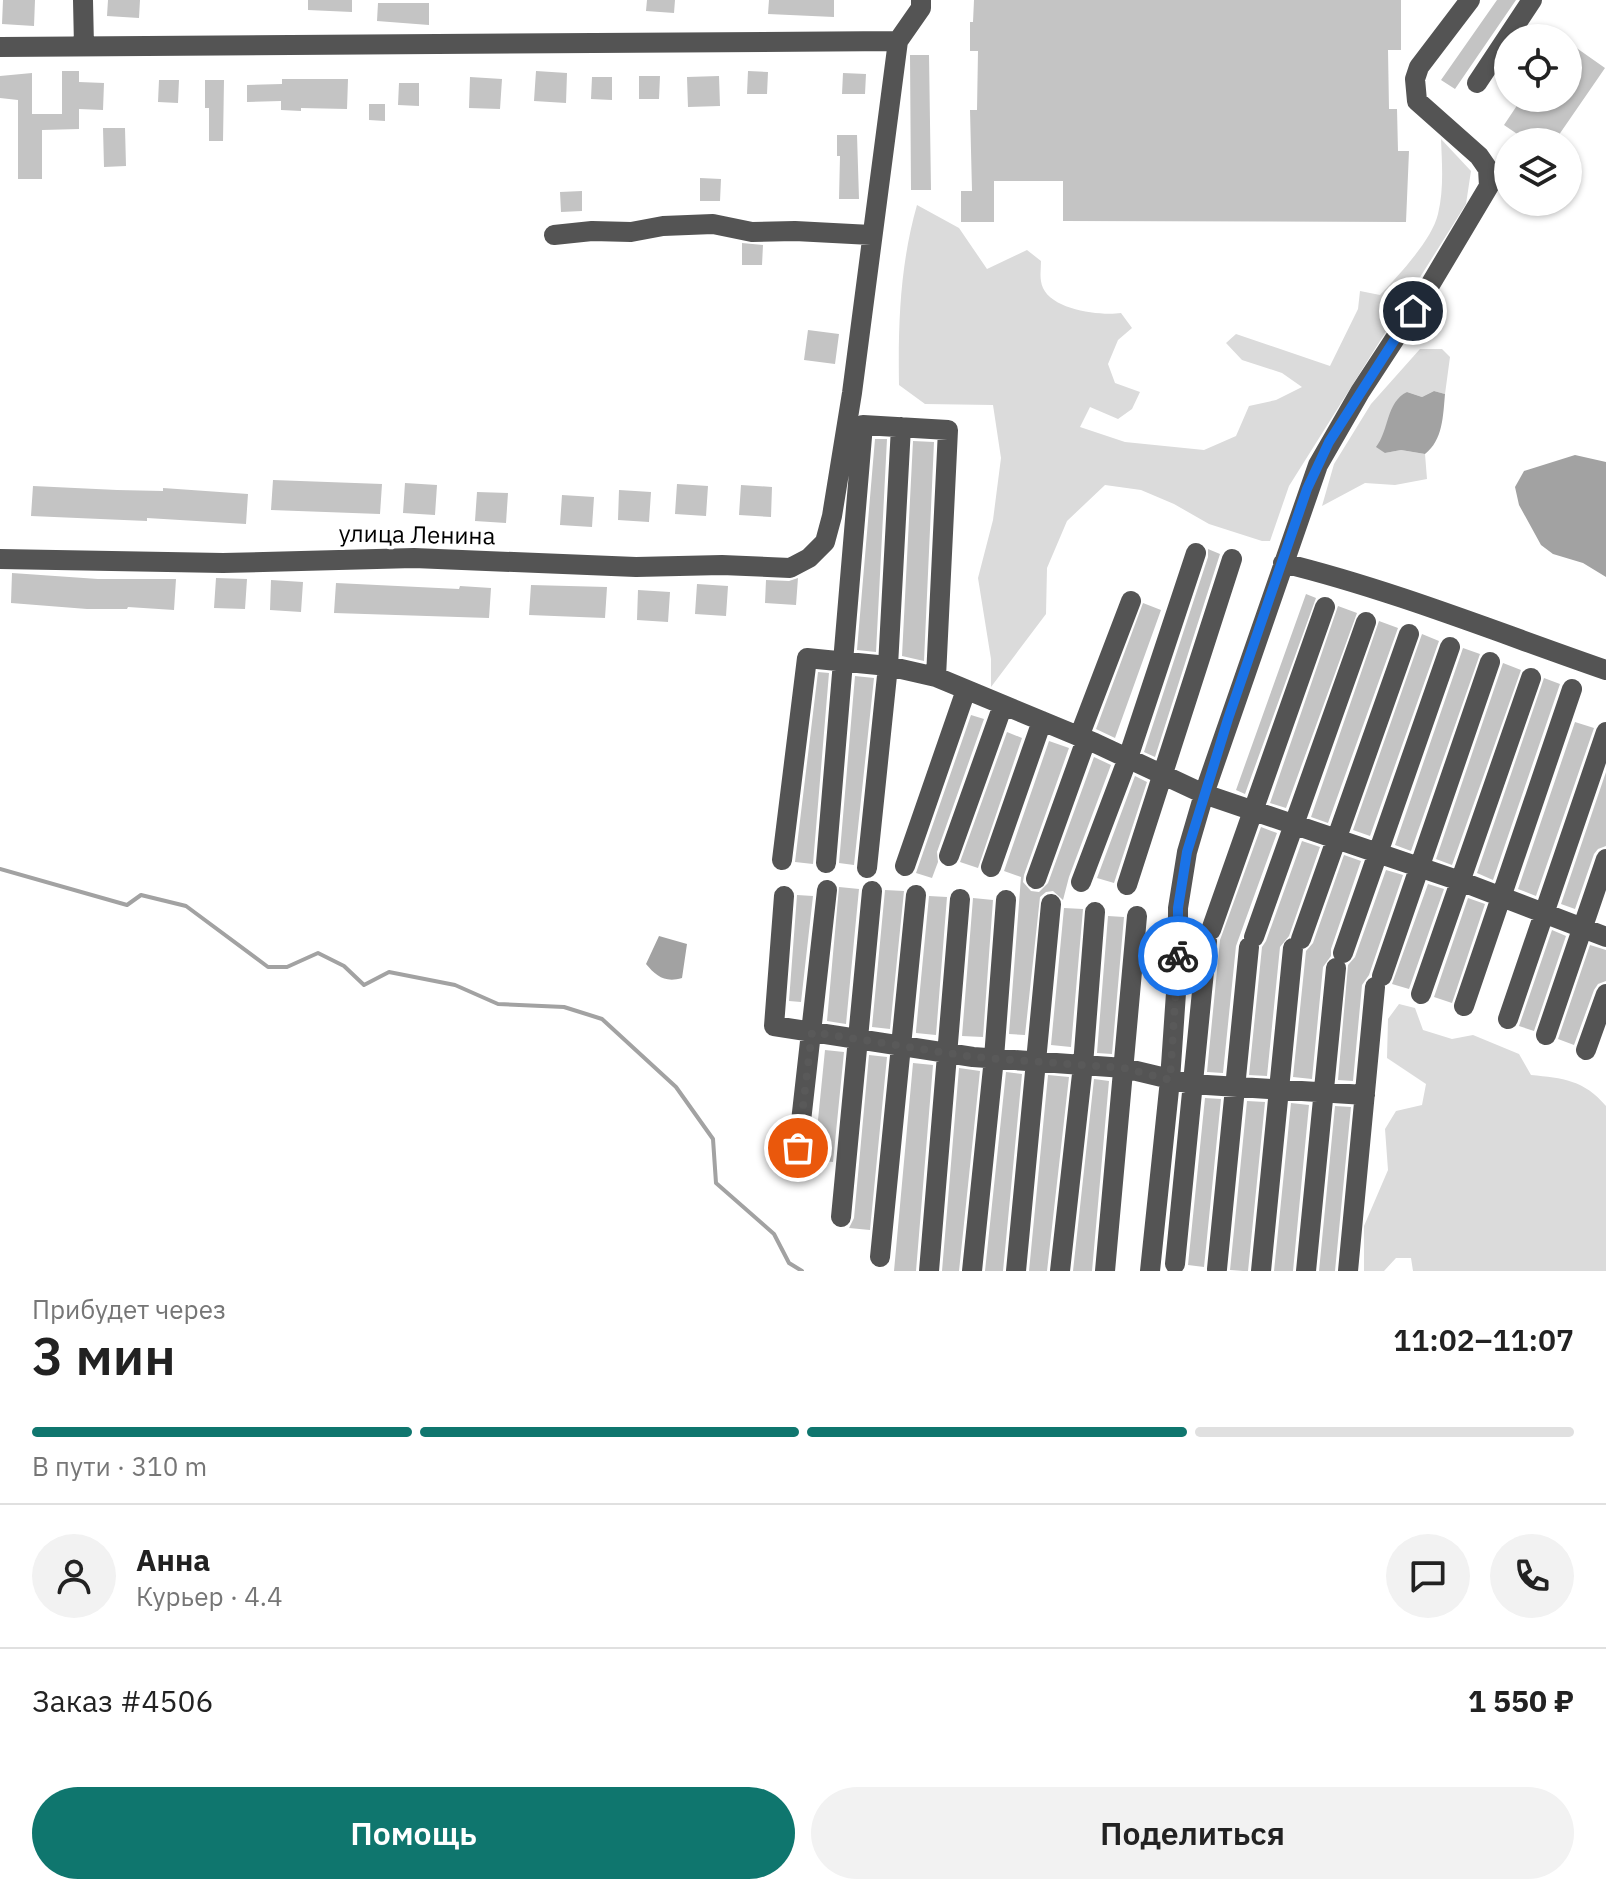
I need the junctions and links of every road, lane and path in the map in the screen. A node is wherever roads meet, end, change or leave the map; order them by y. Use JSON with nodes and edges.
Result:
{"nodes":[{"id":1,"x":83,"y":0,"type":"edge"},
{"id":2,"x":921,"y":0,"type":"edge"},
{"id":3,"x":1470,"y":0,"type":"edge"},
{"id":4,"x":1532,"y":0,"type":"edge"},
{"id":5,"x":898,"y":41,"type":"junction"},
{"id":6,"x":84,"y":46,"type":"junction"},
{"id":7,"x":0,"y":47,"type":"edge"},
{"id":8,"x":1477,"y":83,"type":"dead end"},
{"id":9,"x":554,"y":235,"type":"dead end"},
{"id":10,"x":871,"y":235,"type":"junction"},
{"id":11,"x":901,"y":427,"type":"junction"},
{"id":12,"x":1196,"y":553,"type":"dead end"},
{"id":13,"x":0,"y":559,"type":"edge"},
{"id":14,"x":1232,"y":559,"type":"dead end"},
{"id":15,"x":1283,"y":563,"type":"junction"},
{"id":16,"x":1131,"y":601,"type":"dead end"},
{"id":17,"x":1325,"y":607,"type":"dead end"},
{"id":18,"x":1366,"y":622,"type":"dead end"},
{"id":19,"x":1409,"y":634,"type":"dead end"},
{"id":20,"x":1450,"y":647,"type":"dead end"},
{"id":21,"x":843,"y":660,"type":"junction"},
{"id":22,"x":1490,"y":662,"type":"dead end"},
{"id":23,"x":888,"y":666,"type":"junction"},
{"id":24,"x":1606,"y":670,"type":"edge"},
{"id":25,"x":936,"y":677,"type":"junction"},
{"id":26,"x":1531,"y":678,"type":"dead end"},
{"id":27,"x":1572,"y":689,"type":"dead end"},
{"id":28,"x":966,"y":690,"type":"junction"},
{"id":29,"x":1003,"y":705,"type":"junction"},
{"id":30,"x":1042,"y":721,"type":"junction"},
{"id":31,"x":1606,"y":732,"type":"edge"},
{"id":32,"x":1083,"y":738,"type":"junction"},
{"id":33,"x":1128,"y":758,"type":"junction"},
{"id":34,"x":1161,"y":773,"type":"junction"},
{"id":35,"x":1204,"y":794,"type":"junction"},
{"id":36,"x":1253,"y":810,"type":"junction"},
{"id":37,"x":1294,"y":824,"type":"junction"},
{"id":38,"x":1337,"y":839,"type":"junction"},
{"id":39,"x":1378,"y":853,"type":"junction"},
{"id":40,"x":949,"y":856,"type":"dead end"},
{"id":41,"x":1606,"y":859,"type":"edge"},
{"id":42,"x":782,"y":860,"type":"dead end"},
{"id":43,"x":826,"y":863,"type":"dead end"},
{"id":44,"x":905,"y":866,"type":"dead end"},
{"id":45,"x":991,"y":867,"type":"dead end"},
{"id":46,"x":1420,"y":867,"type":"junction"},
{"id":47,"x":867,"y":868,"type":"dead end"},
{"id":48,"x":1036,"y":879,"type":"dead end"},
{"id":49,"x":1460,"y":881,"type":"junction"},
{"id":50,"x":1081,"y":882,"type":"dead end"},
{"id":51,"x":1127,"y":885,"type":"dead end"},
{"id":52,"x":827,"y":890,"type":"dead end"},
{"id":53,"x":872,"y":891,"type":"dead end"},
{"id":54,"x":916,"y":895,"type":"dead end"},
{"id":55,"x":784,"y":896,"type":"dead end"},
{"id":56,"x":1502,"y":896,"type":"junction"},
{"id":57,"x":960,"y":899,"type":"dead end"},
{"id":58,"x":1006,"y":900,"type":"dead end"},
{"id":59,"x":1051,"y":904,"type":"dead end"},
{"id":60,"x":1095,"y":912,"type":"dead end"},
{"id":61,"x":1545,"y":912,"type":"junction"},
{"id":62,"x":1137,"y":916,"type":"dead end"},
{"id":63,"x":1582,"y":929,"type":"junction"},
{"id":64,"x":1606,"y":937,"type":"edge"},
{"id":65,"x":1421,"y":994,"type":"dead end"},
{"id":66,"x":1606,"y":994,"type":"edge"},
{"id":67,"x":1464,"y":1006,"type":"dead end"},
{"id":68,"x":1508,"y":1019,"type":"dead end"},
{"id":69,"x":812,"y":1032,"type":"junction"},
{"id":70,"x":1546,"y":1035,"type":"dead end"},
{"id":71,"x":859,"y":1039,"type":"junction"},
{"id":72,"x":903,"y":1046,"type":"junction"},
{"id":73,"x":1586,"y":1050,"type":"dead end"},
{"id":74,"x":948,"y":1053,"type":"junction"},
{"id":75,"x":994,"y":1058,"type":"junction"},
{"id":76,"x":1038,"y":1062,"type":"junction"},
{"id":77,"x":1083,"y":1065,"type":"junction"},
{"id":78,"x":1124,"y":1068,"type":"junction"},
{"id":79,"x":1170,"y":1080,"type":"junction"},
{"id":80,"x":1191,"y":1084,"type":"junction"},
{"id":81,"x":1234,"y":1088,"type":"junction"},
{"id":82,"x":1279,"y":1089,"type":"junction"},
{"id":83,"x":1324,"y":1093,"type":"junction"},
{"id":84,"x":1365,"y":1095,"type":"junction"},
{"id":85,"x":798,"y":1148,"type":"dead end"},
{"id":86,"x":841,"y":1217,"type":"dead end"},
{"id":87,"x":880,"y":1257,"type":"dead end"},
{"id":88,"x":1175,"y":1264,"type":"dead end"},
{"id":89,"x":1217,"y":1269,"type":"dead end"},
{"id":90,"x":929,"y":1271,"type":"edge"},
{"id":91,"x":972,"y":1271,"type":"edge"},
{"id":92,"x":1016,"y":1271,"type":"edge"},
{"id":93,"x":1060,"y":1271,"type":"edge"},
{"id":94,"x":1105,"y":1271,"type":"edge"},
{"id":95,"x":1150,"y":1271,"type":"edge"},
{"id":96,"x":1261,"y":1271,"type":"edge"},
{"id":97,"x":1306,"y":1271,"type":"edge"},
{"id":98,"x":1348,"y":1271,"type":"edge"}],
"edges":[{"from":1,"to":6,"type":"street"},
{"from":2,"to":5,"type":"street"},
{"from":3,"to":15,"type":"street"},
{"from":4,"to":8,"type":"street"},
{"from":5,"to":6,"type":"street"},
{"from":5,"to":10,"type":"street"},
{"from":6,"to":7,"type":"street"},
{"from":9,"to":10,"type":"street"},
{"from":10,"to":13,"type":"street","name":"улица Ленина"},
{"from":11,"to":21,"type":"street"},
{"from":11,"to":23,"type":"street"},
{"from":11,"to":25,"type":"street"},
{"from":12,"to":33,"type":"street"},
{"from":14,"to":34,"type":"street"},
{"from":15,"to":24,"type":"street"},
{"from":15,"to":35,"type":"street"},
{"from":16,"to":32,"type":"street"},
{"from":17,"to":36,"type":"street"},
{"from":18,"to":37,"type":"street"},
{"from":19,"to":38,"type":"street"},
{"from":20,"to":39,"type":"street"},
{"from":21,"to":23,"type":"street"},
{"from":21,"to":42,"type":"street"},
{"from":21,"to":43,"type":"street"},
{"from":22,"to":46,"type":"street"},
{"from":23,"to":25,"type":"street"},
{"from":23,"to":47,"type":"street"},
{"from":25,"to":28,"type":"street"},
{"from":26,"to":49,"type":"street"},
{"from":27,"to":56,"type":"street"},
{"from":28,"to":29,"type":"street"},
{"from":28,"to":44,"type":"street"},
{"from":29,"to":30,"type":"street"},
{"from":29,"to":40,"type":"street"},
{"from":30,"to":32,"type":"street"},
{"from":30,"to":45,"type":"street"},
{"from":31,"to":61,"type":"street"},
{"from":32,"to":33,"type":"street"},
{"from":32,"to":48,"type":"street"},
{"from":33,"to":34,"type":"street"},
{"from":33,"to":50,"type":"street"},
{"from":34,"to":35,"type":"street"},
{"from":34,"to":51,"type":"street"},
{"from":35,"to":36,"type":"street"},
{"from":35,"to":79,"type":"street"},
{"from":36,"to":37,"type":"street"},
{"from":36,"to":80,"type":"street"},
{"from":37,"to":38,"type":"street"},
{"from":37,"to":81,"type":"street"},
{"from":38,"to":39,"type":"street"},
{"from":38,"to":82,"type":"street"},
{"from":39,"to":46,"type":"street"},
{"from":39,"to":83,"type":"street"},
{"from":41,"to":63,"type":"street"},
{"from":46,"to":49,"type":"street"},
{"from":46,"to":84,"type":"street"},
{"from":49,"to":56,"type":"street"},
{"from":49,"to":65,"type":"street"},
{"from":52,"to":69,"type":"street"},
{"from":53,"to":71,"type":"street"},
{"from":54,"to":72,"type":"street"},
{"from":55,"to":69,"type":"street"},
{"from":56,"to":61,"type":"street"},
{"from":56,"to":67,"type":"street"},
{"from":57,"to":74,"type":"street"},
{"from":58,"to":75,"type":"street"},
{"from":59,"to":76,"type":"street"},
{"from":60,"to":77,"type":"street"},
{"from":61,"to":63,"type":"street"},
{"from":61,"to":68,"type":"street"},
{"from":62,"to":78,"type":"street"},
{"from":63,"to":64,"type":"street"},
{"from":63,"to":70,"type":"street"},
{"from":66,"to":73,"type":"street"},
{"from":69,"to":71,"type":"street"},
{"from":69,"to":85,"type":"street"},
{"from":71,"to":72,"type":"street"},
{"from":71,"to":86,"type":"street"},
{"from":72,"to":74,"type":"street"},
{"from":72,"to":87,"type":"street"},
{"from":74,"to":75,"type":"street"},
{"from":74,"to":90,"type":"street"},
{"from":75,"to":76,"type":"street"},
{"from":75,"to":91,"type":"street"},
{"from":76,"to":77,"type":"street"},
{"from":76,"to":92,"type":"street"},
{"from":77,"to":78,"type":"street"},
{"from":77,"to":93,"type":"street"},
{"from":78,"to":79,"type":"street"},
{"from":78,"to":94,"type":"street"},
{"from":79,"to":80,"type":"street"},
{"from":79,"to":95,"type":"street"},
{"from":80,"to":81,"type":"street"},
{"from":80,"to":88,"type":"street"},
{"from":81,"to":82,"type":"street"},
{"from":81,"to":89,"type":"street"},
{"from":82,"to":83,"type":"street"},
{"from":82,"to":96,"type":"street"},
{"from":83,"to":84,"type":"street"},
{"from":83,"to":97,"type":"street"},
{"from":84,"to":98,"type":"street"}]}
